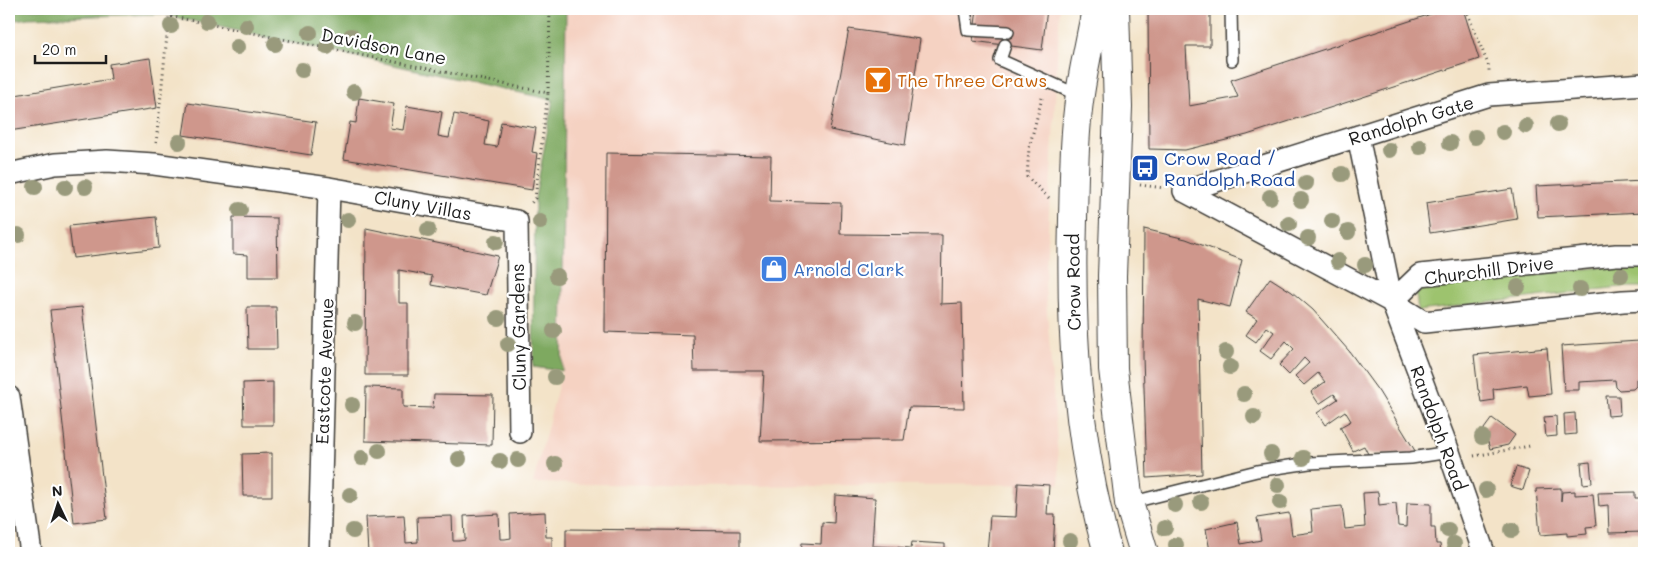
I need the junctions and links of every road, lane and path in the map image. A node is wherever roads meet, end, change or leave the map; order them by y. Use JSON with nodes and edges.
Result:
{"nodes":[{"id":1,"x":168,"y":9,"type":"edge"},
{"id":2,"x":550,"y":9,"type":"edge"},
{"id":3,"x":965,"y":9,"type":"edge"},
{"id":4,"x":1096,"y":9,"type":"edge"},
{"id":5,"x":1115,"y":9,"type":"edge"},
{"id":6,"x":1231,"y":9,"type":"edge"},
{"id":7,"x":1466,"y":9,"type":"edge"},
{"id":8,"x":169,"y":16,"type":"junction"},
{"id":9,"x":1008,"y":32,"type":"dead end"},
{"id":10,"x":1005,"y":45,"type":"dead end"},
{"id":11,"x":1232,"y":60,"type":"dead end"},
{"id":12,"x":1046,"y":80,"type":"junction"},
{"id":13,"x":1644,"y":84,"type":"edge"},
{"id":14,"x":548,"y":93,"type":"junction"},
{"id":15,"x":1490,"y":95,"type":"junction"},
{"id":16,"x":1080,"y":96,"type":"junction"},
{"id":17,"x":1358,"y":136,"type":"junction"},
{"id":18,"x":154,"y":164,"type":"junction"},
{"id":19,"x":9,"y":174,"type":"edge"},
{"id":20,"x":1115,"y":181,"type":"junction"},
{"id":21,"x":329,"y":188,"type":"junction"},
{"id":22,"x":1184,"y":191,"type":"junction"},
{"id":23,"x":1053,"y":202,"type":"dead end"},
{"id":24,"x":517,"y":221,"type":"junction"},
{"id":25,"x":1644,"y":255,"type":"edge"},
{"id":26,"x":1644,"y":300,"type":"edge"},
{"id":27,"x":1392,"y":302,"type":"junction"},
{"id":28,"x":9,"y":397,"type":"edge"},
{"id":29,"x":520,"y":432,"type":"dead end"},
{"id":30,"x":1530,"y":446,"type":"dead end"},
{"id":31,"x":1450,"y":456,"type":"junction"},
{"id":32,"x":1129,"y":503,"type":"junction"},
{"id":33,"x":31,"y":553,"type":"edge"},
{"id":34,"x":319,"y":553,"type":"edge"},
{"id":35,"x":1108,"y":553,"type":"edge"},
{"id":36,"x":1144,"y":553,"type":"edge"},
{"id":37,"x":1484,"y":553,"type":"edge"}],
"edges":[{"from":1,"to":8,"type":"path"},
{"from":2,"to":14,"type":"path"},
{"from":3,"to":9,"type":"lane"},
{"from":4,"to":16,"type":"main road","name":"Crow Road"},
{"from":5,"to":20,"type":"main road"},
{"from":6,"to":11,"type":"lane"},
{"from":7,"to":15,"type":"path"},
{"from":8,"to":14,"type":"path","name":"Davidson Lane"},
{"from":8,"to":18,"type":"path"},
{"from":10,"to":12,"type":"lane"},
{"from":12,"to":16,"type":"lane"},
{"from":12,"to":23,"type":"path"},
{"from":13,"to":15,"type":"street","name":"Randolph Gate"},
{"from":14,"to":24,"type":"path"},
{"from":15,"to":17,"type":"street","name":"Randolph Gate"},
{"from":16,"to":35,"type":"main road","name":"Crow Road"},
{"from":17,"to":22,"type":"street","name":"Randolph Gate"},
{"from":17,"to":27,"type":"street","name":"Randolph Road"},
{"from":18,"to":19,"type":"street","name":"Cluny Villas"},
{"from":18,"to":21,"type":"street","name":"Cluny Villas"},
{"from":20,"to":22,"type":"path"},
{"from":20,"to":32,"type":"main road"},
{"from":21,"to":24,"type":"street","name":"Cluny Villas"},
{"from":21,"to":34,"type":"street","name":"Eastcote Avenue"},
{"from":22,"to":27,"type":"street"},
{"from":24,"to":29,"type":"street","name":"Cluny Gardens"},
{"from":25,"to":27,"type":"street","name":"Churchill Drive"},
{"from":26,"to":27,"type":"street"},
{"from":27,"to":31,"type":"street","name":"Randolph Road"},
{"from":28,"to":33,"type":"street"},
{"from":30,"to":31,"type":"path"},
{"from":31,"to":32,"type":"lane"},
{"from":31,"to":37,"type":"street","name":"Randolph Road"},
{"from":32,"to":36,"type":"main road"}]}
